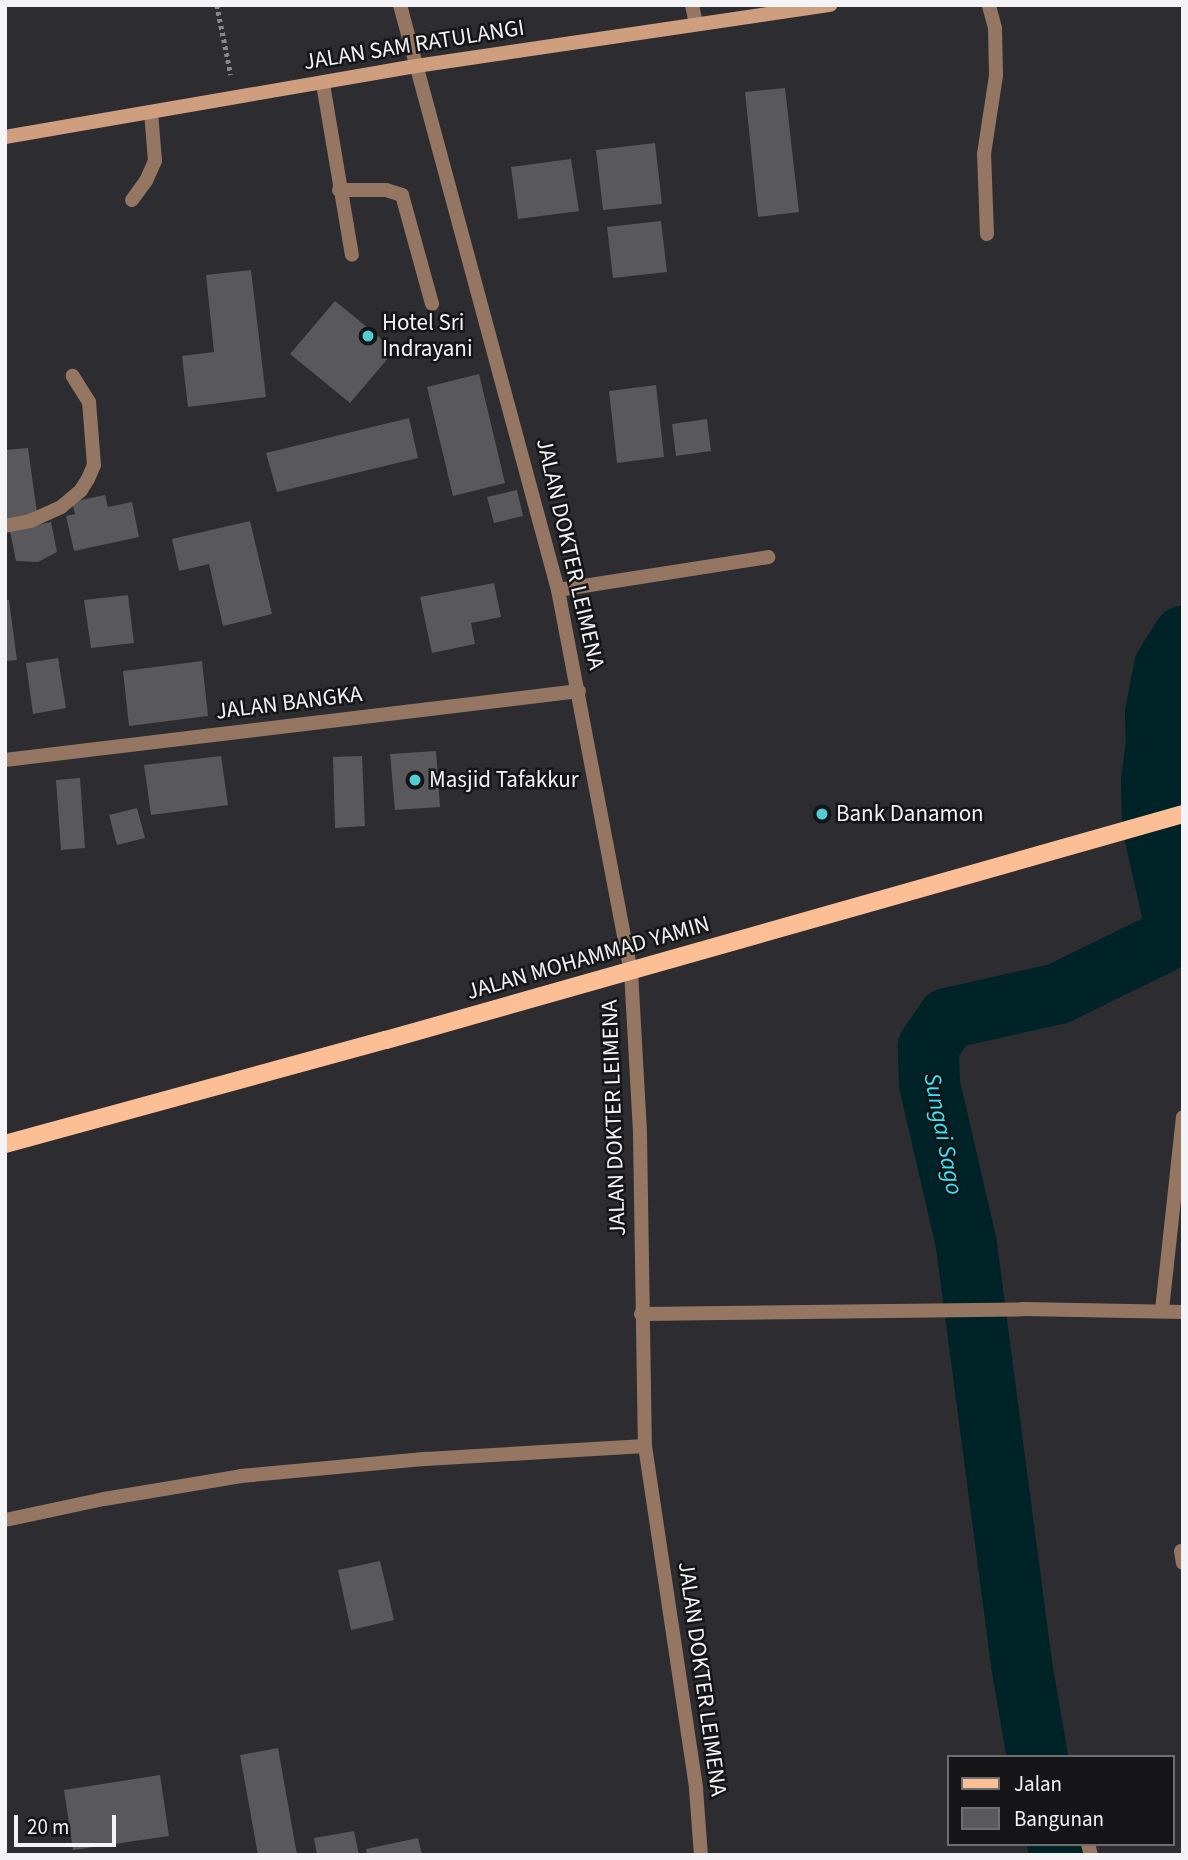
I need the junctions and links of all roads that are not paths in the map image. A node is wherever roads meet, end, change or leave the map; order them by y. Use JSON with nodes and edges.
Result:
{"nodes":[{"id":1,"x":400,"y":5,"type":"edge"},
{"id":2,"x":692,"y":5,"type":"edge"},
{"id":3,"x":831,"y":5,"type":"edge"},
{"id":4,"x":989,"y":5,"type":"edge"},
{"id":5,"x":696,"y":24,"type":"junction"},
{"id":6,"x":416,"y":66,"type":"junction"},
{"id":7,"x":323,"y":84,"type":"junction"},
{"id":8,"x":151,"y":112,"type":"junction"},
{"id":9,"x":5,"y":137,"type":"edge"},
{"id":10,"x":339,"y":190,"type":"junction"},
{"id":11,"x":131,"y":200,"type":"dead end"},
{"id":12,"x":987,"y":234,"type":"dead end"},
{"id":13,"x":352,"y":255,"type":"dead end"},
{"id":14,"x":432,"y":304,"type":"dead end"},
{"id":15,"x":73,"y":376,"type":"dead end"},
{"id":16,"x":5,"y":526,"type":"edge"},
{"id":17,"x":768,"y":557,"type":"dead end"},
{"id":18,"x":558,"y":590,"type":"junction"},
{"id":19,"x":579,"y":691,"type":"junction"},
{"id":20,"x":5,"y":760,"type":"edge"},
{"id":21,"x":1179,"y":817,"type":"edge"},
{"id":22,"x":631,"y":971,"type":"junction"},
{"id":23,"x":1183,"y":1117,"type":"edge"},
{"id":24,"x":5,"y":1144,"type":"edge"},
{"id":25,"x":1162,"y":1310,"type":"junction"},
{"id":26,"x":1183,"y":1311,"type":"edge"},
{"id":27,"x":641,"y":1314,"type":"junction"},
{"id":28,"x":645,"y":1446,"type":"junction"},
{"id":29,"x":5,"y":1520,"type":"edge"},
{"id":30,"x":701,"y":1855,"type":"edge"}],
"edges":[{"from":1,"to":6,"type":"street","name":"JALAN DOKTER LEIMENA"},
{"from":2,"to":5,"type":"street"},
{"from":3,"to":5,"type":"main road","name":"JALAN SAM RATULANGI"},
{"from":4,"to":12,"type":"street"},
{"from":5,"to":6,"type":"main road","name":"JALAN SAM RATULANGI"},
{"from":6,"to":7,"type":"main road","name":"JALAN SAM RATULANGI"},
{"from":6,"to":18,"type":"street","name":"JALAN DOKTER LEIMENA"},
{"from":7,"to":8,"type":"main road","name":"JALAN SAM RATULANGI"},
{"from":7,"to":10,"type":"street"},
{"from":8,"to":9,"type":"main road","name":"JALAN SAM RATULANGI"},
{"from":8,"to":11,"type":"street"},
{"from":10,"to":13,"type":"street"},
{"from":10,"to":14,"type":"street"},
{"from":15,"to":16,"type":"street"},
{"from":17,"to":18,"type":"street"},
{"from":18,"to":19,"type":"street","name":"JALAN DOKTER LEIMENA"},
{"from":19,"to":20,"type":"street","name":"JALAN BANGKA"},
{"from":19,"to":22,"type":"street","name":"JALAN DOKTER LEIMENA"},
{"from":21,"to":22,"type":"main road","name":"JALAN MOHAMMAD YAMIN"},
{"from":22,"to":24,"type":"main road","name":"JALAN MOHAMMAD YAMIN"},
{"from":22,"to":27,"type":"street","name":"JALAN DOKTER LEIMENA"},
{"from":23,"to":25,"type":"street"},
{"from":25,"to":26,"type":"street"},
{"from":25,"to":27,"type":"street"},
{"from":27,"to":28,"type":"street","name":"JALAN DOKTER LEIMENA"},
{"from":28,"to":29,"type":"street"},
{"from":28,"to":30,"type":"street","name":"JALAN DOKTER LEIMENA"}]}
